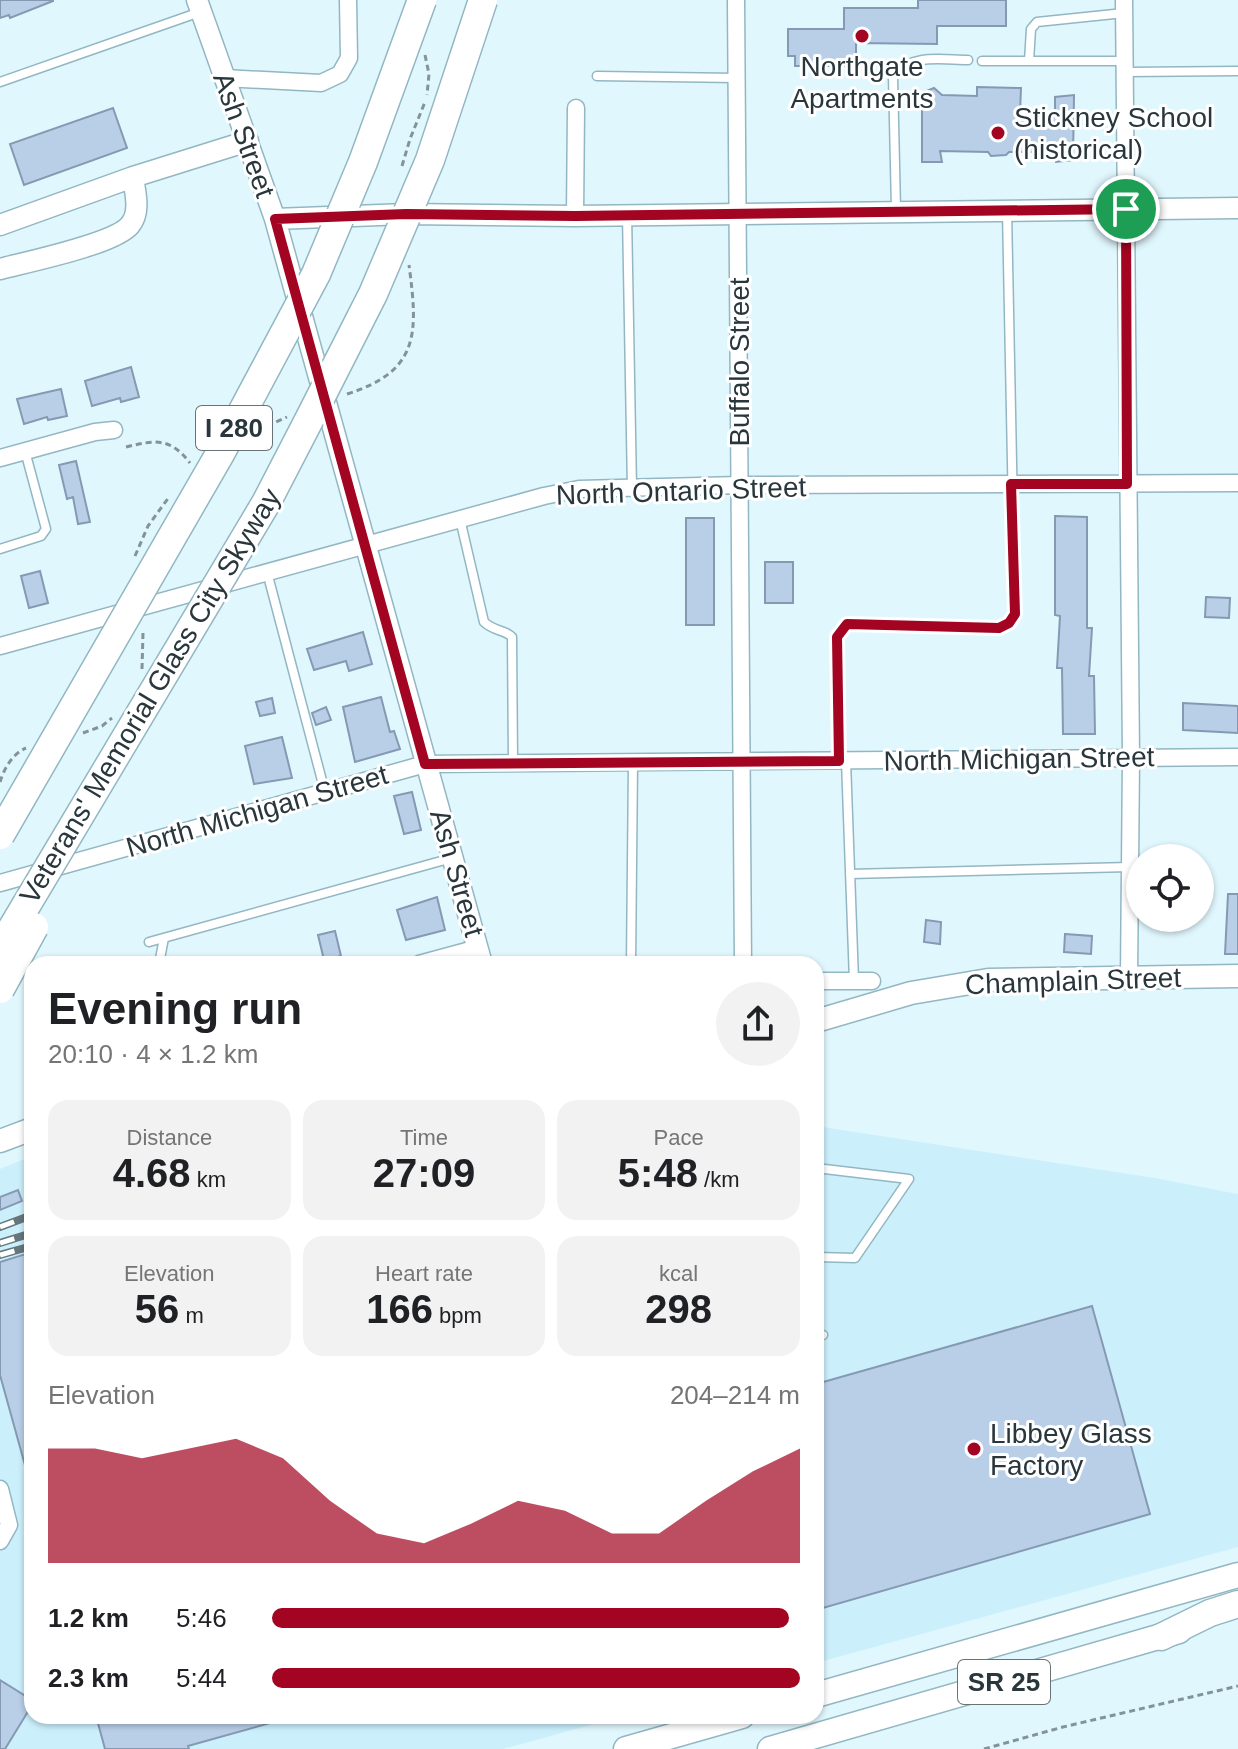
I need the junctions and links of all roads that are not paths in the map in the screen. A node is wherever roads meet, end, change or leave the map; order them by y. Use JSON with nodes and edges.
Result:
{"nodes":[{"id":1,"x":348,"y":0,"type":"edge"},
{"id":2,"x":422,"y":0,"type":"edge"},
{"id":3,"x":483,"y":0,"type":"edge"},
{"id":4,"x":736,"y":0,"type":"edge"},
{"id":5,"x":199,"y":6,"type":"edge"},
{"id":6,"x":1124,"y":7,"type":"edge"},
{"id":7,"x":968,"y":60,"type":"dead end"},
{"id":8,"x":982,"y":61,"type":"dead end"},
{"id":9,"x":1029,"y":61,"type":"junction"},
{"id":10,"x":1125,"y":67,"type":"junction"},
{"id":11,"x":1238,"y":71,"type":"edge"},
{"id":12,"x":597,"y":76,"type":"dead end"},
{"id":13,"x":224,"y":78,"type":"junction"},
{"id":14,"x":737,"y":78,"type":"junction"},
{"id":15,"x":0,"y":82,"type":"edge"},
{"id":16,"x":576,"y":108,"type":"dead end"},
{"id":17,"x":248,"y":141,"type":"junction"},
{"id":18,"x":133,"y":177,"type":"junction"},
{"id":19,"x":1238,"y":208,"type":"edge"},
{"id":20,"x":1126,"y":209,"type":"junction"},
{"id":21,"x":1007,"y":210,"type":"junction"},
{"id":22,"x":896,"y":211,"type":"junction"},
{"id":23,"x":738,"y":212,"type":"junction"},
{"id":24,"x":627,"y":214,"type":"junction"},
{"id":25,"x":575,"y":216,"type":"junction"},
{"id":26,"x":275,"y":219,"type":"junction"},
{"id":27,"x":0,"y":225,"type":"edge"},
{"id":28,"x":0,"y":269,"type":"edge"},
{"id":29,"x":114,"y":430,"type":"dead end"},
{"id":30,"x":25,"y":451,"type":"junction"},
{"id":31,"x":0,"y":458,"type":"edge"},
{"id":32,"x":1238,"y":483,"type":"edge"},
{"id":33,"x":1011,"y":484,"type":"junction"},
{"id":34,"x":1127,"y":484,"type":"junction"},
{"id":35,"x":740,"y":485,"type":"junction"},
{"id":36,"x":632,"y":490,"type":"junction"},
{"id":37,"x":266,"y":503,"type":"junction"},
{"id":38,"x":460,"y":519,"type":"junction"},
{"id":39,"x":366,"y":545,"type":"junction"},
{"id":40,"x":0,"y":549,"type":"edge"},
{"id":41,"x":267,"y":572,"type":"junction"},
{"id":42,"x":0,"y":646,"type":"edge"},
{"id":43,"x":1238,"y":757,"type":"edge"},
{"id":44,"x":1131,"y":758,"type":"junction"},
{"id":45,"x":842,"y":761,"type":"junction"},
{"id":46,"x":742,"y":762,"type":"junction"},
{"id":47,"x":513,"y":763,"type":"junction"},
{"id":48,"x":633,"y":763,"type":"junction"},
{"id":49,"x":425,"y":764,"type":"junction"},
{"id":50,"x":325,"y":792,"type":"junction"},
{"id":51,"x":0,"y":835,"type":"edge"},
{"id":52,"x":1130,"y":844,"type":"edge"},
{"id":53,"x":453,"y":858,"type":"junction"},
{"id":54,"x":1126,"y":867,"type":"edge"},
{"id":55,"x":850,"y":874,"type":"junction"},
{"id":56,"x":0,"y":883,"type":"edge"},
{"id":57,"x":1129,"y":932,"type":"edge"},
{"id":58,"x":164,"y":938,"type":"junction"},
{"id":59,"x":149,"y":942,"type":"dead end"},
{"id":60,"x":0,"y":949,"type":"edge"},
{"id":61,"x":161,"y":956,"type":"edge"},
{"id":62,"x":480,"y":956,"type":"edge"},
{"id":63,"x":631,"y":956,"type":"edge"},
{"id":64,"x":743,"y":956,"type":"edge"},
{"id":65,"x":1238,"y":976,"type":"edge"},
{"id":66,"x":1129,"y":977,"type":"junction"},
{"id":67,"x":824,"y":981,"type":"edge"},
{"id":68,"x":854,"y":981,"type":"junction"},
{"id":69,"x":872,"y":981,"type":"dead end"},
{"id":70,"x":0,"y":989,"type":"edge"},
{"id":71,"x":824,"y":1019,"type":"edge"},
{"id":72,"x":24,"y":1132,"type":"edge"},
{"id":73,"x":0,"y":1141,"type":"edge"},
{"id":74,"x":824,"y":1169,"type":"edge"},
{"id":75,"x":824,"y":1257,"type":"edge"},
{"id":76,"x":0,"y":1489,"type":"edge"},
{"id":77,"x":0,"y":1541,"type":"edge"},
{"id":78,"x":1238,"y":1575,"type":"edge"},
{"id":79,"x":1238,"y":1604,"type":"edge"},
{"id":80,"x":1238,"y":1612,"type":"edge"},
{"id":81,"x":1161,"y":1637,"type":"junction"},
{"id":82,"x":824,"y":1693,"type":"edge"},
{"id":83,"x":714,"y":1724,"type":"edge"},
{"id":84,"x":626,"y":1749,"type":"edge"},
{"id":85,"x":770,"y":1749,"type":"edge"}],
"edges":[{"from":1,"to":13,"type":"street"},
{"from":2,"to":51,"type":"highway","name":"Veterans' Memorial Glass City Skyway","number":"I 280","bridge":true},
{"from":3,"to":37,"type":"highway","name":"Veterans' Memorial Glass City Skyway","number":"I 280","bridge":true},
{"from":4,"to":14,"type":"street","name":"Buffalo Street"},
{"from":5,"to":13,"type":"street","name":"Ash Street"},
{"from":5,"to":15,"type":"lane"},
{"from":6,"to":9,"type":"lane"},
{"from":6,"to":10,"type":"street"},
{"from":7,"to":22,"type":"lane"},
{"from":8,"to":9,"type":"lane"},
{"from":9,"to":10,"type":"lane"},
{"from":10,"to":11,"type":"lane"},
{"from":10,"to":20,"type":"street"},
{"from":12,"to":14,"type":"lane"},
{"from":13,"to":17,"type":"street","name":"Ash Street"},
{"from":14,"to":23,"type":"street","name":"Buffalo Street"},
{"from":16,"to":25,"type":"street"},
{"from":17,"to":18,"type":"street"},
{"from":17,"to":26,"type":"street","name":"Ash Street"},
{"from":18,"to":27,"type":"street"},
{"from":18,"to":28,"type":"street"},
{"from":19,"to":20,"type":"street"},
{"from":20,"to":21,"type":"street"},
{"from":20,"to":34,"type":"street"},
{"from":21,"to":22,"type":"street"},
{"from":21,"to":33,"type":"lane"},
{"from":22,"to":23,"type":"street"},
{"from":23,"to":24,"type":"street"},
{"from":23,"to":35,"type":"street","name":"Buffalo Street"},
{"from":24,"to":25,"type":"street"},
{"from":24,"to":36,"type":"lane"},
{"from":25,"to":26,"type":"street"},
{"from":26,"to":39,"type":"street","name":"Ash Street"},
{"from":29,"to":30,"type":"street"},
{"from":30,"to":31,"type":"street"},
{"from":30,"to":40,"type":"lane"},
{"from":32,"to":34,"type":"street","name":"North Ontario Street"},
{"from":33,"to":34,"type":"street","name":"North Ontario Street"},
{"from":33,"to":35,"type":"street","name":"North Ontario Street"},
{"from":33,"to":45,"type":"lane"},
{"from":34,"to":44,"type":"street"},
{"from":35,"to":36,"type":"street","name":"North Ontario Street"},
{"from":35,"to":46,"type":"street","name":"Buffalo Street"},
{"from":36,"to":38,"type":"street","name":"North Ontario Street"},
{"from":37,"to":60,"type":"highway","name":"Veterans' Memorial Glass City Skyway","number":"I 280","bridge":true},
{"from":37,"to":70,"type":"highway","bridge":true},
{"from":38,"to":39,"type":"street","name":"North Ontario Street"},
{"from":38,"to":47,"type":"lane"},
{"from":39,"to":41,"type":"street","name":"North Ontario Street"},
{"from":39,"to":49,"type":"street","name":"Ash Street"},
{"from":41,"to":42,"type":"street","name":"North Ontario Street"},
{"from":41,"to":50,"type":"lane"},
{"from":43,"to":44,"type":"street","name":"North Michigan Street"},
{"from":44,"to":45,"type":"street","name":"North Michigan Street"},
{"from":44,"to":52,"type":"street"},
{"from":45,"to":46,"type":"street","name":"North Michigan Street"},
{"from":45,"to":55,"type":"lane"},
{"from":46,"to":48,"type":"street","name":"North Michigan Street"},
{"from":46,"to":64,"type":"street","name":"Buffalo Street"},
{"from":47,"to":48,"type":"street","name":"North Michigan Street"},
{"from":47,"to":49,"type":"street","name":"North Michigan Street"},
{"from":48,"to":63,"type":"lane"},
{"from":49,"to":50,"type":"street","name":"North Michigan Street"},
{"from":49,"to":53,"type":"street","name":"Ash Street"},
{"from":50,"to":56,"type":"street","name":"North Michigan Street"},
{"from":53,"to":58,"type":"lane"},
{"from":53,"to":62,"type":"street","name":"Ash Street"},
{"from":54,"to":55,"type":"lane"},
{"from":55,"to":68,"type":"lane"},
{"from":57,"to":66,"type":"street"},
{"from":58,"to":59,"type":"lane"},
{"from":58,"to":61,"type":"lane"},
{"from":65,"to":66,"type":"main road","name":"Champlain Street"},
{"from":66,"to":71,"type":"main road","name":"Champlain Street"},
{"from":67,"to":68,"type":"street"},
{"from":68,"to":69,"type":"street"},
{"from":72,"to":73,"type":"main road"},
{"from":74,"to":75,"type":"lane"},
{"from":76,"to":77,"type":"street"},
{"from":78,"to":82,"type":"main road","number":"SR 25"},
{"from":79,"to":81,"type":"highway"},
{"from":80,"to":81,"type":"main road","number":"SR 25"},
{"from":81,"to":85,"type":"main road","number":"SR 25"},
{"from":83,"to":84,"type":"main road"}]}
